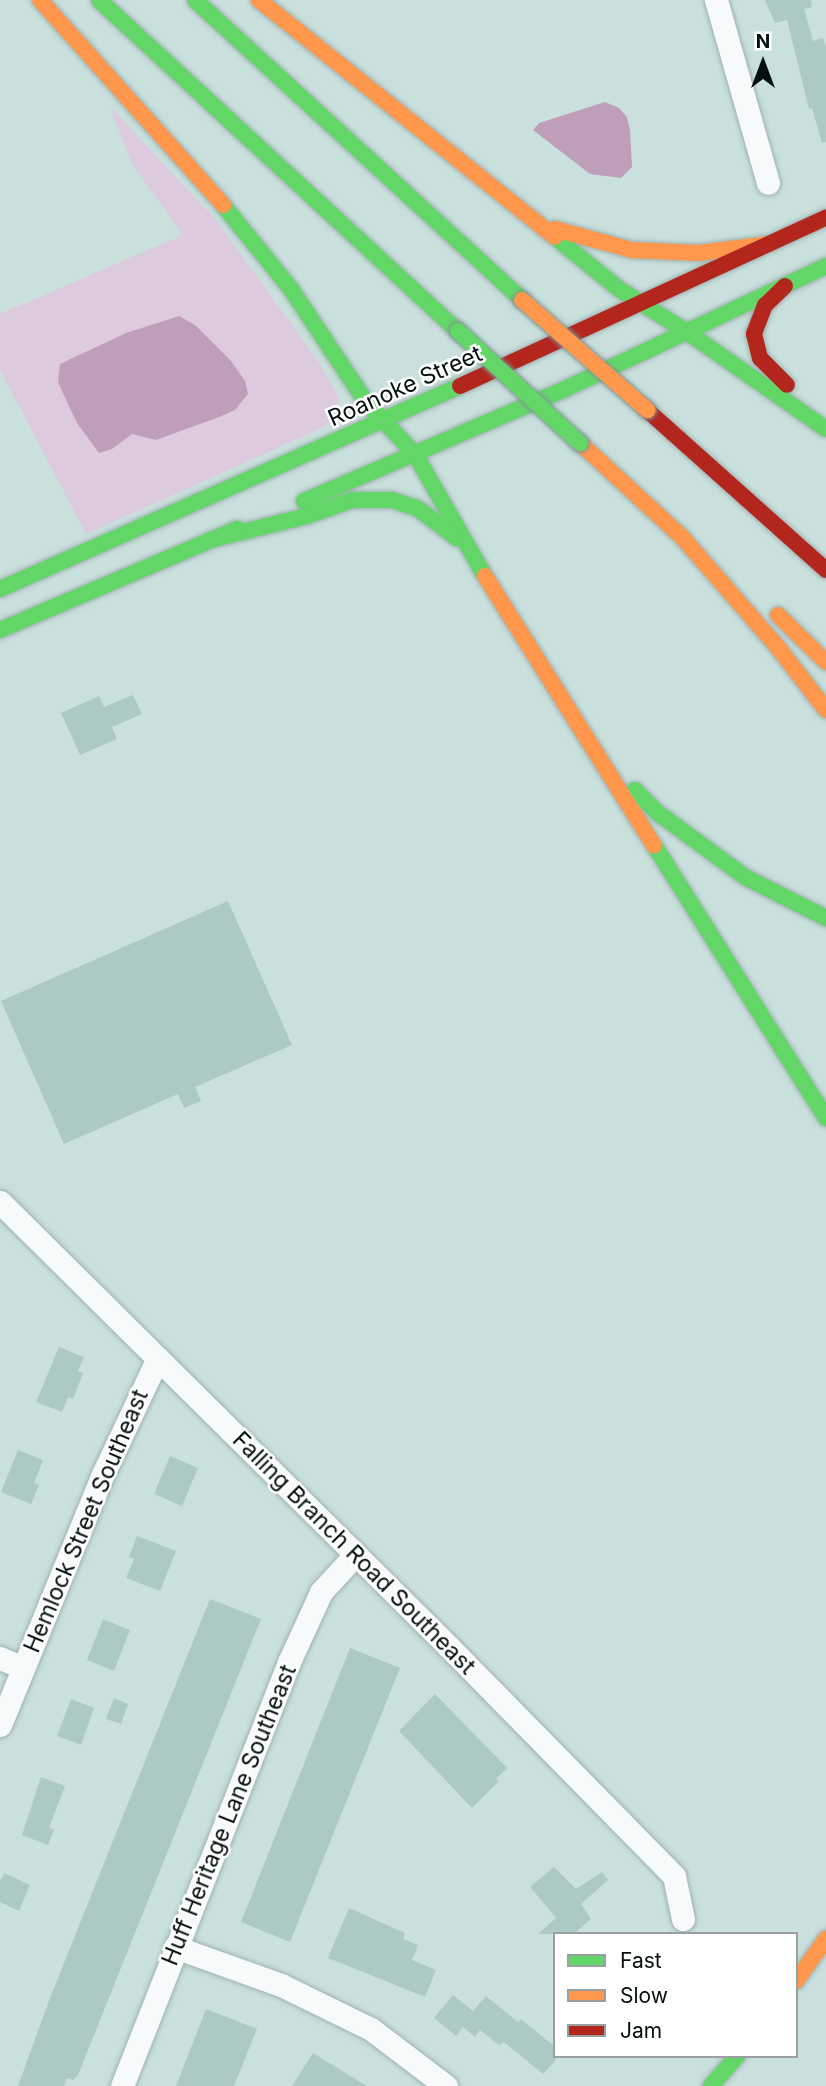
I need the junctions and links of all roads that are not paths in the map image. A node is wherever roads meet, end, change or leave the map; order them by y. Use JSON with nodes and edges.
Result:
{"nodes":[{"id":1,"x":40,"y":0,"type":"edge"},
{"id":2,"x":99,"y":0,"type":"edge"},
{"id":3,"x":195,"y":0,"type":"edge"},
{"id":4,"x":259,"y":0,"type":"edge"},
{"id":5,"x":716,"y":0,"type":"edge"},
{"id":6,"x":768,"y":183,"type":"dead end"},
{"id":7,"x":826,"y":218,"type":"edge"},
{"id":8,"x":534,"y":222,"type":"junction"},
{"id":9,"x":769,"y":244,"type":"junction"},
{"id":10,"x":826,"y":266,"type":"edge"},
{"id":11,"x":785,"y":286,"type":"junction"},
{"id":12,"x":640,"y":303,"type":"junction"},
{"id":13,"x":687,"y":332,"type":"junction"},
{"id":14,"x":383,"y":421,"type":"junction"},
{"id":15,"x":820,"y":424,"type":"edge"},
{"id":16,"x":415,"y":453,"type":"junction"},
{"id":17,"x":763,"y":513,"type":"junction"},
{"id":18,"x":682,"y":537,"type":"junction"},
{"id":19,"x":210,"y":540,"type":"junction"},
{"id":20,"x":464,"y":543,"type":"junction"},
{"id":21,"x":826,"y":570,"type":"edge"},
{"id":22,"x":743,"y":580,"type":"dead end"},
{"id":23,"x":826,"y":583,"type":"edge"},
{"id":24,"x":0,"y":589,"type":"edge"},
{"id":25,"x":771,"y":608,"type":"dead end"},
{"id":26,"x":0,"y":630,"type":"edge"},
{"id":27,"x":826,"y":662,"type":"edge"},
{"id":28,"x":826,"y":710,"type":"edge"},
{"id":29,"x":586,"y":741,"type":"junction"},
{"id":30,"x":826,"y":918,"type":"edge"},
{"id":31,"x":826,"y":1118,"type":"edge"},
{"id":32,"x":0,"y":1202,"type":"edge"},
{"id":33,"x":159,"y":1358,"type":"junction"},
{"id":34,"x":355,"y":1555,"type":"junction"},
{"id":35,"x":0,"y":1658,"type":"edge"},
{"id":36,"x":23,"y":1668,"type":"junction"},
{"id":37,"x":0,"y":1725,"type":"edge"},
{"id":38,"x":683,"y":1919,"type":"dead end"},
{"id":39,"x":826,"y":1939,"type":"edge"},
{"id":40,"x":175,"y":1947,"type":"junction"},
{"id":41,"x":798,"y":1978,"type":"edge"},
{"id":42,"x":735,"y":2058,"type":"edge"},
{"id":43,"x":122,"y":2086,"type":"edge"},
{"id":44,"x":446,"y":2086,"type":"edge"},
{"id":45,"x":711,"y":2086,"type":"edge"}],
"edges":[{"from":1,"to":14,"type":"main road"},
{"from":2,"to":18,"type":"main road","bridge":true},
{"from":3,"to":17,"type":"main road","bridge":true},
{"from":4,"to":8,"type":"main road"},
{"from":5,"to":6,"type":"street"},
{"from":7,"to":9,"type":"main road","name":"Roanoke Street"},
{"from":8,"to":9,"type":"main road"},
{"from":8,"to":12,"type":"main road"},
{"from":9,"to":12,"type":"main road","name":"Roanoke Street"},
{"from":10,"to":11,"type":"main road"},
{"from":11,"to":13,"type":"main road"},
{"from":11,"to":15,"type":"main road"},
{"from":12,"to":13,"type":"main road"},
{"from":12,"to":14,"type":"main road","name":"Roanoke Street"},
{"from":13,"to":15,"type":"main road"},
{"from":13,"to":16,"type":"main road"},
{"from":14,"to":16,"type":"main road"},
{"from":14,"to":24,"type":"main road","name":"Roanoke Street"},
{"from":16,"to":19,"type":"main road"},
{"from":16,"to":20,"type":"main road"},
{"from":17,"to":21,"type":"main road"},
{"from":17,"to":23,"type":"main road"},
{"from":18,"to":22,"type":"main road"},
{"from":18,"to":28,"type":"main road"},
{"from":19,"to":20,"type":"main road"},
{"from":19,"to":26,"type":"main road"},
{"from":20,"to":29,"type":"main road"},
{"from":25,"to":27,"type":"main road"},
{"from":29,"to":30,"type":"main road"},
{"from":29,"to":31,"type":"main road"},
{"from":32,"to":33,"type":"street","name":"Falling Branch Road Southeast"},
{"from":33,"to":34,"type":"street","name":"Falling Branch Road Southeast"},
{"from":33,"to":36,"type":"street","name":"Hemlock Street Southeast"},
{"from":34,"to":38,"type":"street","name":"Falling Branch Road Southeast"},
{"from":34,"to":40,"type":"street","name":"Huff Heritage Lane Southeast"},
{"from":35,"to":36,"type":"street"},
{"from":36,"to":37,"type":"street","name":"Hemlock Street Southeast"},
{"from":39,"to":41,"type":"main road"},
{"from":40,"to":43,"type":"street","name":"Huff Heritage Lane Southeast"},
{"from":40,"to":44,"type":"street"},
{"from":42,"to":45,"type":"main road"}]}
